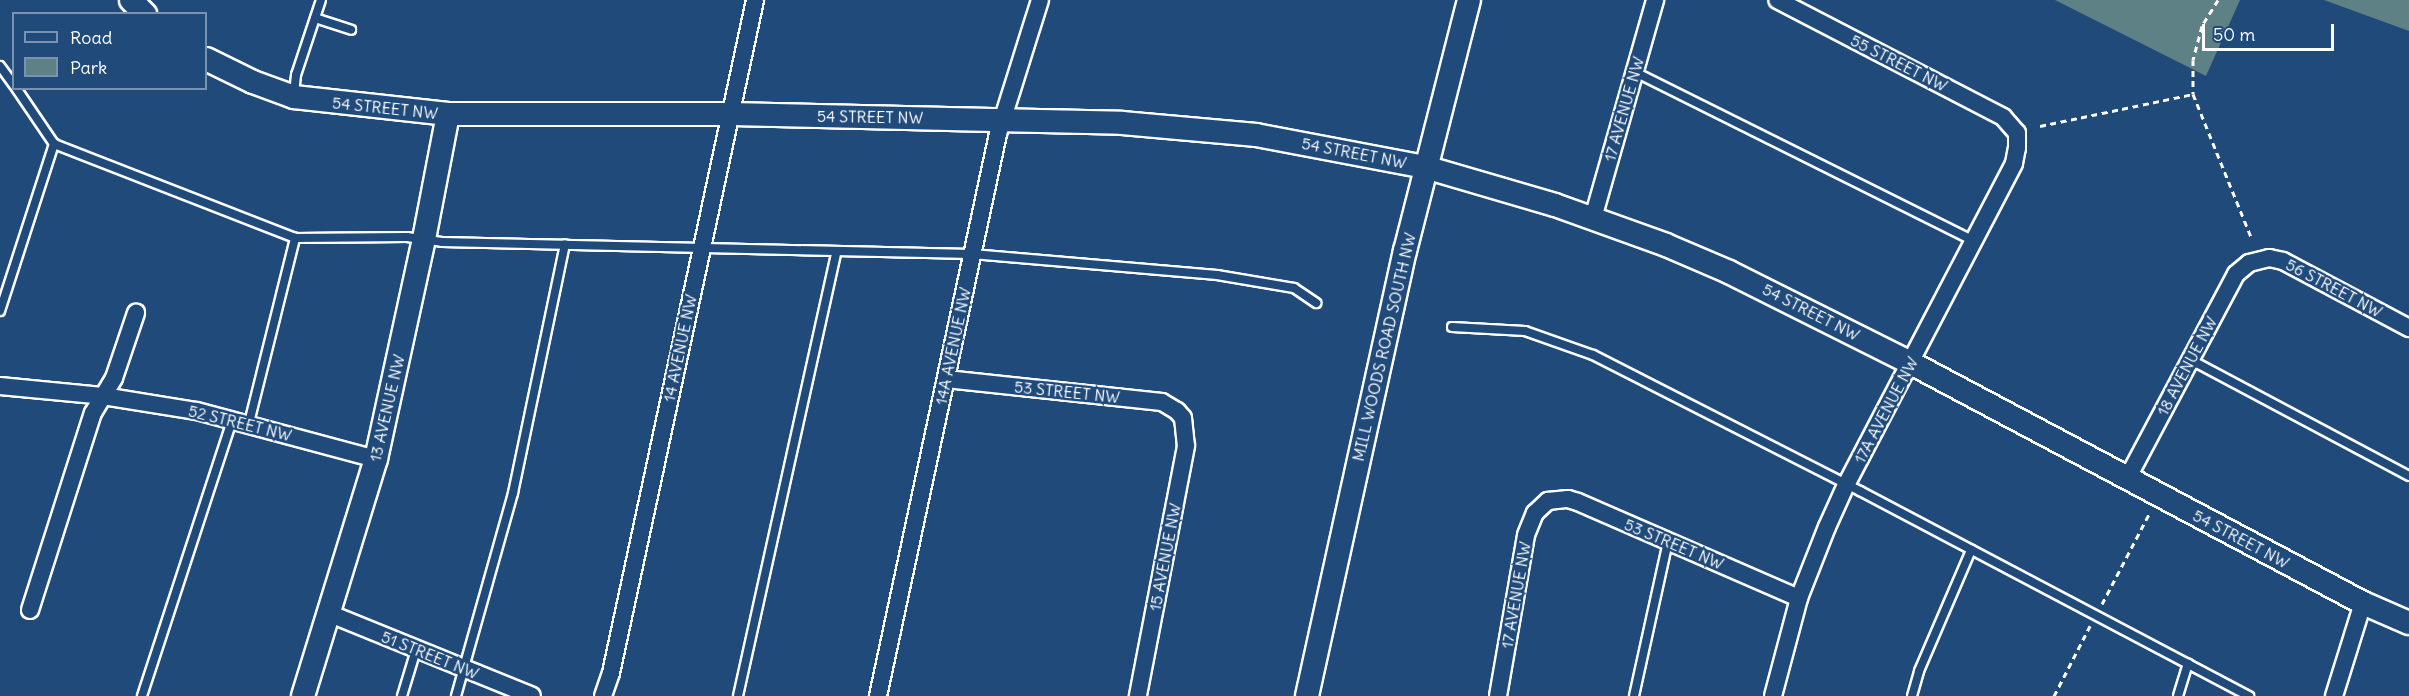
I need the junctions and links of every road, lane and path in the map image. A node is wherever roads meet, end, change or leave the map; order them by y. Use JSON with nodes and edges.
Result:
{"nodes":[{"id":1,"x":131,"y":0,"type":"edge"},
{"id":2,"x":321,"y":0,"type":"edge"},
{"id":3,"x":755,"y":0,"type":"edge"},
{"id":4,"x":1040,"y":0,"type":"edge"},
{"id":5,"x":1469,"y":0,"type":"edge"},
{"id":6,"x":1655,"y":0,"type":"edge"},
{"id":7,"x":1777,"y":0,"type":"edge"},
{"id":8,"x":2218,"y":0,"type":"edge"},
{"id":9,"x":143,"y":12,"type":"edge"},
{"id":10,"x":315,"y":18,"type":"junction"},
{"id":11,"x":351,"y":30,"type":"dead end"},
{"id":12,"x":207,"y":59,"type":"edge"},
{"id":13,"x":0,"y":66,"type":"edge"},
{"id":14,"x":1635,"y":72,"type":"junction"},
{"id":15,"x":12,"y":83,"type":"edge"},
{"id":16,"x":17,"y":90,"type":"edge"},
{"id":17,"x":2193,"y":94,"type":"junction"},
{"id":18,"x":294,"y":97,"type":"junction"},
{"id":19,"x":448,"y":114,"type":"junction"},
{"id":20,"x":731,"y":114,"type":"junction"},
{"id":21,"x":1002,"y":120,"type":"junction"},
{"id":22,"x":2040,"y":126,"type":"dead end"},
{"id":23,"x":2017,"y":133,"type":"joint"},
{"id":24,"x":54,"y":144,"type":"junction"},
{"id":25,"x":1425,"y":167,"type":"junction"},
{"id":26,"x":1593,"y":218,"type":"junction"},
{"id":27,"x":295,"y":238,"type":"junction"},
{"id":28,"x":424,"y":239,"type":"junction"},
{"id":29,"x":2252,"y":239,"type":"dead end"},
{"id":30,"x":1974,"y":241,"type":"junction"},
{"id":31,"x":566,"y":244,"type":"junction"},
{"id":32,"x":701,"y":249,"type":"junction"},
{"id":33,"x":836,"y":252,"type":"junction"},
{"id":34,"x":972,"y":254,"type":"junction"},
{"id":35,"x":2256,"y":260,"type":"joint"},
{"id":36,"x":1316,"y":303,"type":"dead end"},
{"id":37,"x":0,"y":311,"type":"edge"},
{"id":38,"x":136,"y":313,"type":"dead end"},
{"id":39,"x":1452,"y":327,"type":"dead end"},
{"id":40,"x":2409,"y":328,"type":"edge"},
{"id":41,"x":2191,"y":360,"type":"junction"},
{"id":42,"x":1911,"y":363,"type":"junction"},
{"id":43,"x":946,"y":379,"type":"junction"},
{"id":44,"x":0,"y":386,"type":"edge"},
{"id":45,"x":102,"y":396,"type":"junction"},
{"id":46,"x":1183,"y":418,"type":"joint"},
{"id":47,"x":233,"y":419,"type":"junction"},
{"id":48,"x":249,"y":423,"type":"junction"},
{"id":49,"x":376,"y":459,"type":"junction"},
{"id":50,"x":2409,"y":476,"type":"edge"},
{"id":51,"x":2127,"y":479,"type":"junction"},
{"id":52,"x":1846,"y":485,"type":"junction"},
{"id":53,"x":1548,"y":501,"type":"joint"},
{"id":54,"x":1668,"y":541,"type":"junction"},
{"id":55,"x":1971,"y":550,"type":"junction"},
{"id":56,"x":1799,"y":598,"type":"junction"},
{"id":57,"x":2363,"y":603,"type":"junction"},
{"id":58,"x":30,"y":610,"type":"dead end"},
{"id":59,"x":328,"y":613,"type":"junction"},
{"id":60,"x":2409,"y":623,"type":"edge"},
{"id":61,"x":416,"y":650,"type":"junction"},
{"id":62,"x":2188,"y":663,"type":"junction"},
{"id":63,"x":464,"y":669,"type":"junction"},
{"id":64,"x":142,"y":696,"type":"edge"},
{"id":65,"x":303,"y":696,"type":"edge"},
{"id":66,"x":402,"y":696,"type":"edge"},
{"id":67,"x":456,"y":696,"type":"edge"},
{"id":68,"x":532,"y":696,"type":"edge"},
{"id":69,"x":603,"y":696,"type":"edge"},
{"id":70,"x":738,"y":696,"type":"edge"},
{"id":71,"x":878,"y":696,"type":"edge"},
{"id":72,"x":1138,"y":696,"type":"edge"},
{"id":73,"x":1307,"y":696,"type":"edge"},
{"id":74,"x":1498,"y":696,"type":"edge"},
{"id":75,"x":1634,"y":696,"type":"edge"},
{"id":76,"x":1773,"y":696,"type":"edge"},
{"id":77,"x":1912,"y":696,"type":"edge"},
{"id":78,"x":2178,"y":696,"type":"edge"},
{"id":79,"x":2249,"y":696,"type":"edge"},
{"id":80,"x":2334,"y":696,"type":"edge"}],
"edges":[{"from":1,"to":9,"type":"street"},
{"from":2,"to":10,"type":"lane"},
{"from":3,"to":20,"type":"street","name":"14 AVENUE NW"},
{"from":4,"to":21,"type":"street","name":"14A AVENUE NW"},
{"from":5,"to":25,"type":"street","name":"MILL WOODS ROAD SOUTH NW"},
{"from":6,"to":14,"type":"street","name":"17 AVENUE NW"},
{"from":7,"to":23,"type":"street","name":"55 STREET NW"},
{"from":8,"to":17,"type":"path"},
{"from":10,"to":11,"type":"lane"},
{"from":10,"to":18,"type":"lane"},
{"from":12,"to":18,"type":"street","name":"54 STREET NW"},
{"from":13,"to":15,"type":"lane"},
{"from":14,"to":26,"type":"street","name":"17 AVENUE NW"},
{"from":14,"to":30,"type":"lane"},
{"from":16,"to":24,"type":"lane"},
{"from":17,"to":22,"type":"path"},
{"from":17,"to":29,"type":"path"},
{"from":18,"to":19,"type":"street","name":"54 STREET NW"},
{"from":19,"to":20,"type":"street","name":"54 STREET NW"},
{"from":19,"to":28,"type":"street","name":"13 AVENUE NW"},
{"from":20,"to":21,"type":"street","name":"54 STREET NW"},
{"from":20,"to":32,"type":"street","name":"14 AVENUE NW"},
{"from":21,"to":25,"type":"street","name":"54 STREET NW"},
{"from":21,"to":34,"type":"street","name":"14A AVENUE NW"},
{"from":23,"to":30,"type":"street","name":"17A AVENUE NW"},
{"from":24,"to":27,"type":"lane"},
{"from":24,"to":37,"type":"lane"},
{"from":25,"to":26,"type":"street","name":"54 STREET NW"},
{"from":25,"to":73,"type":"street","name":"MILL WOODS ROAD SOUTH NW"},
{"from":26,"to":42,"type":"street","name":"54 STREET NW"},
{"from":27,"to":28,"type":"lane"},
{"from":27,"to":48,"type":"lane"},
{"from":28,"to":31,"type":"lane"},
{"from":28,"to":49,"type":"street","name":"13 AVENUE NW"},
{"from":30,"to":42,"type":"street","name":"17A AVENUE NW"},
{"from":31,"to":32,"type":"lane"},
{"from":31,"to":63,"type":"lane"},
{"from":32,"to":33,"type":"lane"},
{"from":32,"to":69,"type":"street","name":"14 AVENUE NW"},
{"from":33,"to":34,"type":"lane"},
{"from":33,"to":70,"type":"lane"},
{"from":34,"to":36,"type":"lane"},
{"from":34,"to":43,"type":"street","name":"14A AVENUE NW"},
{"from":35,"to":40,"type":"street","name":"56 STREET NW"},
{"from":35,"to":41,"type":"street","name":"18 AVENUE NW"},
{"from":38,"to":45,"type":"street"},
{"from":39,"to":52,"type":"lane"},
{"from":41,"to":50,"type":"lane"},
{"from":41,"to":51,"type":"street","name":"18 AVENUE NW"},
{"from":42,"to":51,"type":"street","name":"54 STREET NW"},
{"from":42,"to":52,"type":"street","name":"17A AVENUE NW"},
{"from":43,"to":46,"type":"street","name":"53 STREET NW"},
{"from":43,"to":71,"type":"street","name":"14A AVENUE NW"},
{"from":44,"to":45,"type":"street","name":"52 STREET NW"},
{"from":45,"to":47,"type":"street","name":"52 STREET NW"},
{"from":45,"to":58,"type":"street"},
{"from":46,"to":72,"type":"street","name":"15 AVENUE NW"},
{"from":47,"to":48,"type":"street","name":"52 STREET NW"},
{"from":47,"to":64,"type":"lane"},
{"from":48,"to":49,"type":"street","name":"52 STREET NW"},
{"from":49,"to":59,"type":"street","name":"13 AVENUE NW"},
{"from":51,"to":57,"type":"street","name":"54 STREET NW"},
{"from":52,"to":55,"type":"lane"},
{"from":52,"to":56,"type":"street","name":"17A AVENUE NW"},
{"from":53,"to":54,"type":"street","name":"53 STREET NW"},
{"from":53,"to":74,"type":"street","name":"17 AVENUE NW"},
{"from":54,"to":56,"type":"street","name":"53 STREET NW"},
{"from":54,"to":75,"type":"lane"},
{"from":55,"to":62,"type":"lane"},
{"from":55,"to":77,"type":"lane"},
{"from":56,"to":76,"type":"street","name":"17A AVENUE NW"},
{"from":57,"to":60,"type":"street","name":"54 STREET NW"},
{"from":57,"to":80,"type":"street"},
{"from":59,"to":61,"type":"street","name":"51 STREET NW"},
{"from":59,"to":65,"type":"street","name":"13 AVENUE NW"},
{"from":61,"to":63,"type":"street","name":"51 STREET NW"},
{"from":61,"to":66,"type":"lane"},
{"from":62,"to":78,"type":"lane"},
{"from":62,"to":79,"type":"lane"},
{"from":63,"to":67,"type":"lane"},
{"from":63,"to":68,"type":"street","name":"51 STREET NW"}]}
